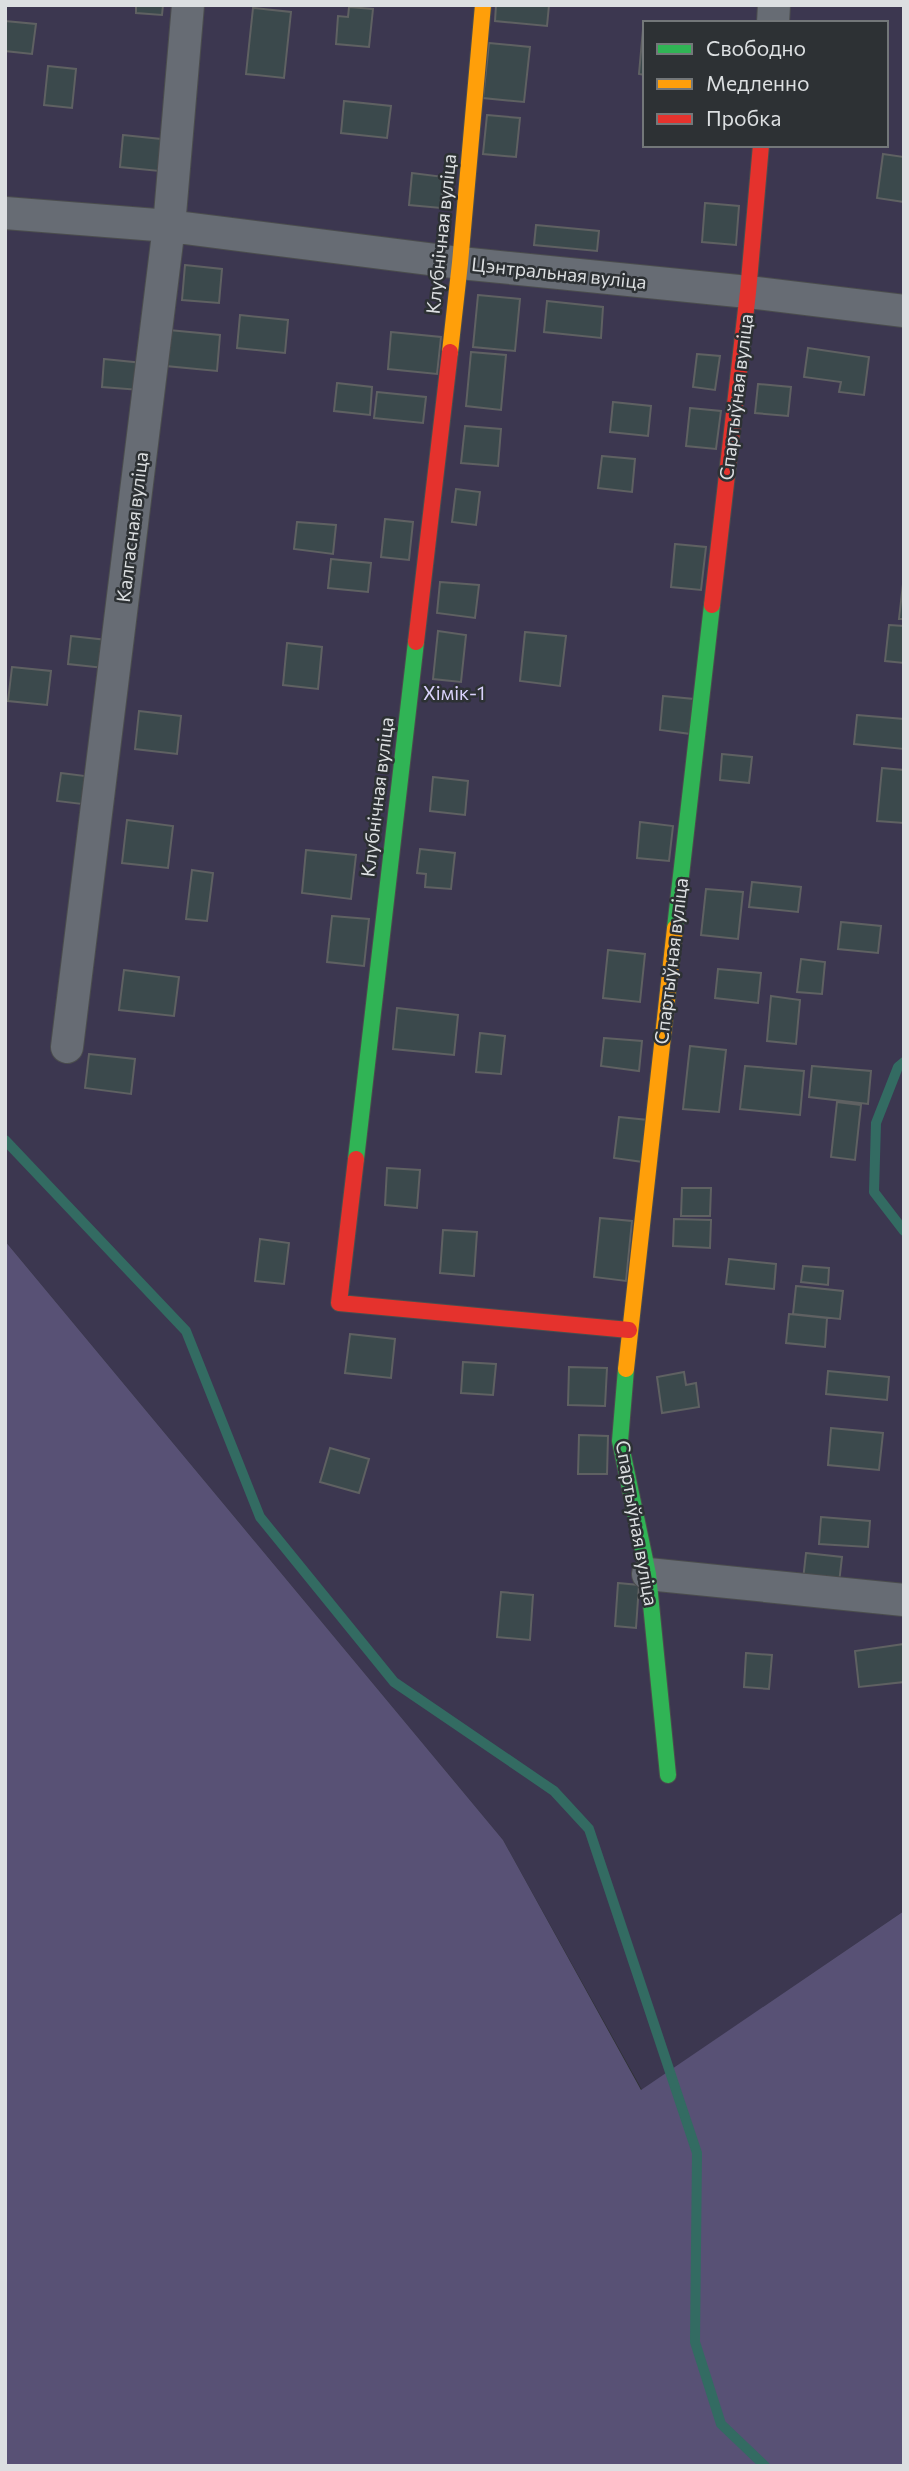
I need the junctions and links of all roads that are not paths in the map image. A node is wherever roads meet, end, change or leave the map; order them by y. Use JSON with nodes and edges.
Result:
{"nodes":[{"id":1,"x":188,"y":5,"type":"edge"},
{"id":2,"x":483,"y":5,"type":"edge"},
{"id":3,"x":761,"y":147,"type":"edge"},
{"id":4,"x":5,"y":213,"type":"edge"},
{"id":5,"x":169,"y":226,"type":"junction"},
{"id":6,"x":460,"y":263,"type":"junction"},
{"id":7,"x":748,"y":292,"type":"junction"},
{"id":8,"x":904,"y":311,"type":"edge"},
{"id":9,"x":67,"y":1047,"type":"dead end"},
{"id":10,"x":629,"y":1330,"type":"junction"},
{"id":11,"x":648,"y":1574,"type":"junction"},
{"id":12,"x":904,"y":1600,"type":"edge"},
{"id":13,"x":668,"y":1775,"type":"dead end"}],
"edges":[{"from":1,"to":5,"type":"street","name":"Калгасная вуліца"},
{"from":2,"to":6,"type":"street","name":"Клубнічная вуліца"},
{"from":3,"to":7,"type":"street","name":"Спартыўная вуліца"},
{"from":4,"to":5,"type":"street","name":"Цэнтральная вуліца"},
{"from":5,"to":6,"type":"street","name":"Цэнтральная вуліца"},
{"from":5,"to":9,"type":"street","name":"Калгасная вуліца"},
{"from":6,"to":7,"type":"street","name":"Цэнтральная вуліца"},
{"from":6,"to":10,"type":"street","name":"Клубнічная вуліца"},
{"from":7,"to":8,"type":"street","name":"Цэнтральная вуліца"},
{"from":7,"to":10,"type":"street","name":"Спартыўная вуліца"},
{"from":10,"to":11,"type":"street","name":"Спартыўная вуліца"},
{"from":11,"to":12,"type":"street"},
{"from":11,"to":13,"type":"street","name":"Спартыўная вуліца"}]}
